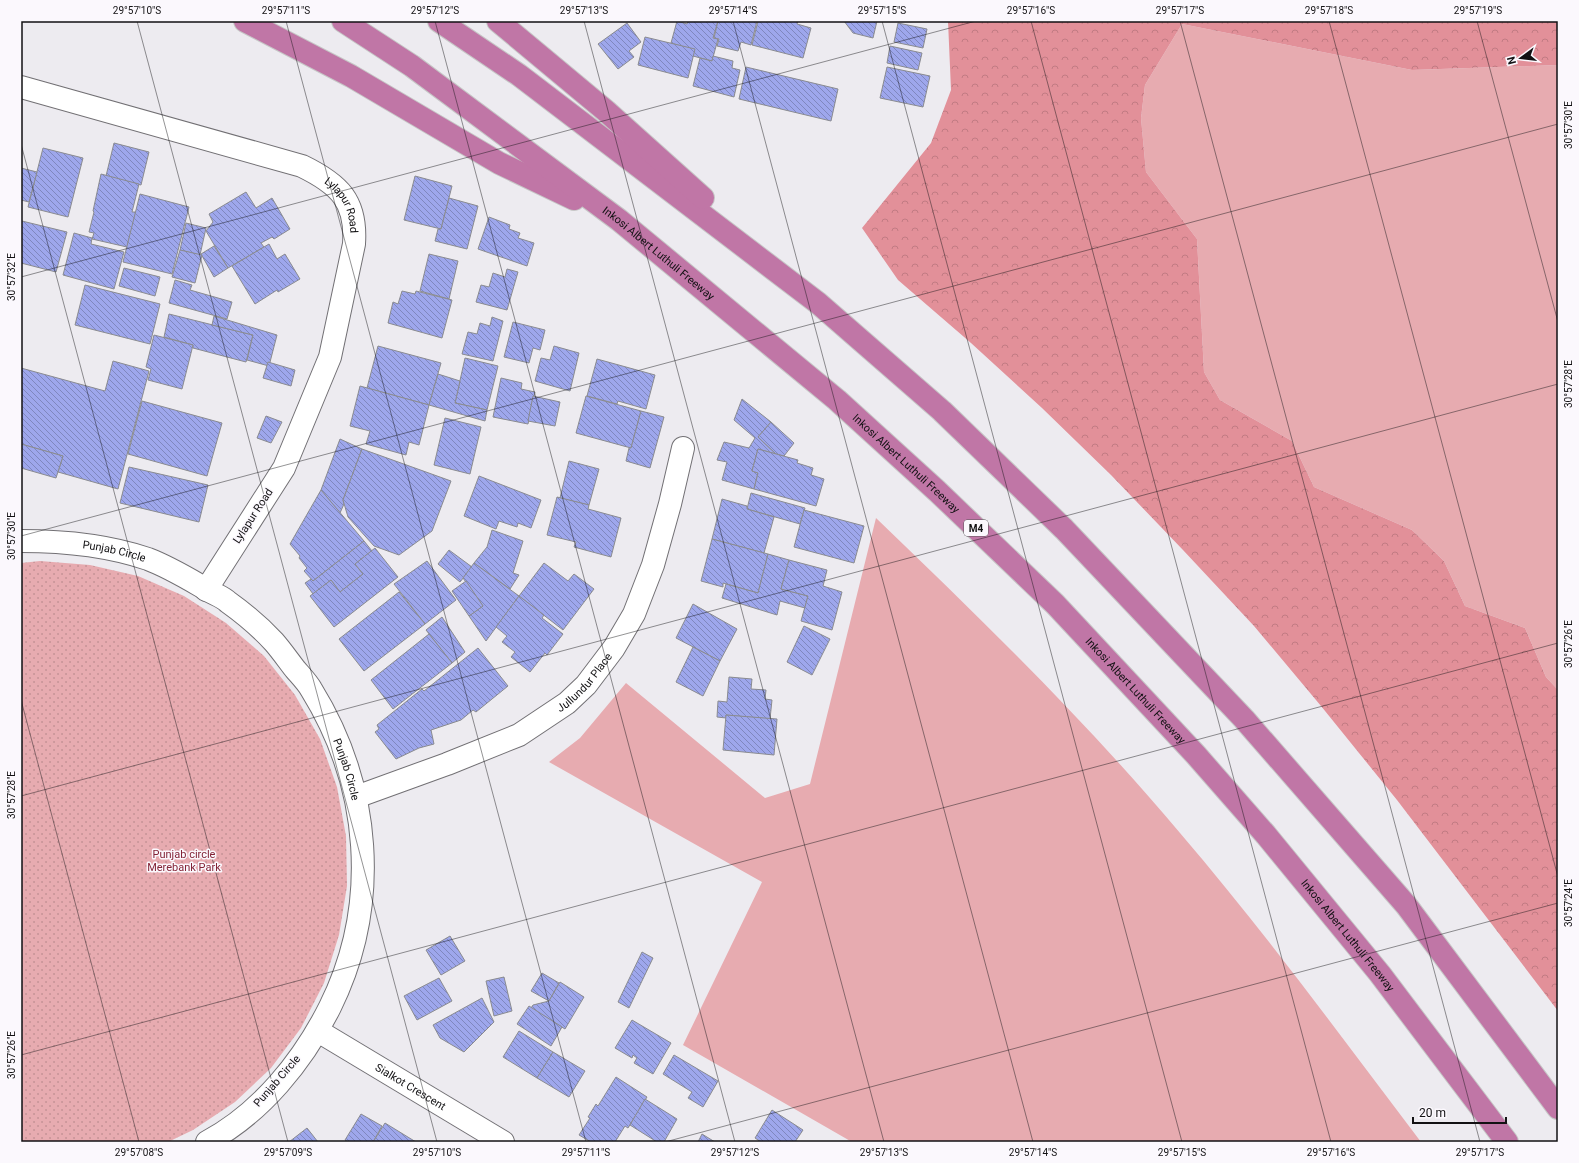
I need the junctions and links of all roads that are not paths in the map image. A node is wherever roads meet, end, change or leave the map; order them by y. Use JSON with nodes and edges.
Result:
{"nodes":[{"id":1,"x":245,"y":21,"type":"edge"},
{"id":2,"x":343,"y":21,"type":"edge"},
{"id":3,"x":439,"y":21,"type":"edge"},
{"id":4,"x":498,"y":21,"type":"edge"},
{"id":5,"x":21,"y":87,"type":"edge"},
{"id":6,"x":619,"y":220,"type":"junction"},
{"id":7,"x":818,"y":303,"type":"junction"},
{"id":8,"x":683,"y":448,"type":"dead end"},
{"id":9,"x":21,"y":541,"type":"edge"},
{"id":10,"x":206,"y":590,"type":"junction"},
{"id":11,"x":356,"y":797,"type":"junction"},
{"id":12,"x":318,"y":1031,"type":"junction"},
{"id":13,"x":1558,"y":1108,"type":"edge"},
{"id":14,"x":207,"y":1142,"type":"edge"},
{"id":15,"x":503,"y":1142,"type":"edge"},
{"id":16,"x":1507,"y":1142,"type":"edge"}],
"edges":[{"from":1,"to":6,"type":"highway"},
{"from":2,"to":6,"type":"highway","name":"Inkosi Albert Luthuli Freeway","number":"M4"},
{"from":3,"to":7,"type":"highway"},
{"from":4,"to":7,"type":"highway"},
{"from":5,"to":10,"type":"street","name":"Lylapur Road"},
{"from":6,"to":16,"type":"highway","name":"Inkosi Albert Luthuli Freeway","number":"M4"},
{"from":7,"to":13,"type":"highway"},
{"from":8,"to":11,"type":"street","name":"Jullundur Place"},
{"from":9,"to":10,"type":"street","name":"Punjab Circle"},
{"from":10,"to":11,"type":"street","name":"Punjab Circle"},
{"from":11,"to":12,"type":"street","name":"Punjab Circle"},
{"from":12,"to":14,"type":"street","name":"Punjab Circle"},
{"from":12,"to":15,"type":"street","name":"Sialkot Crescent"}]}
